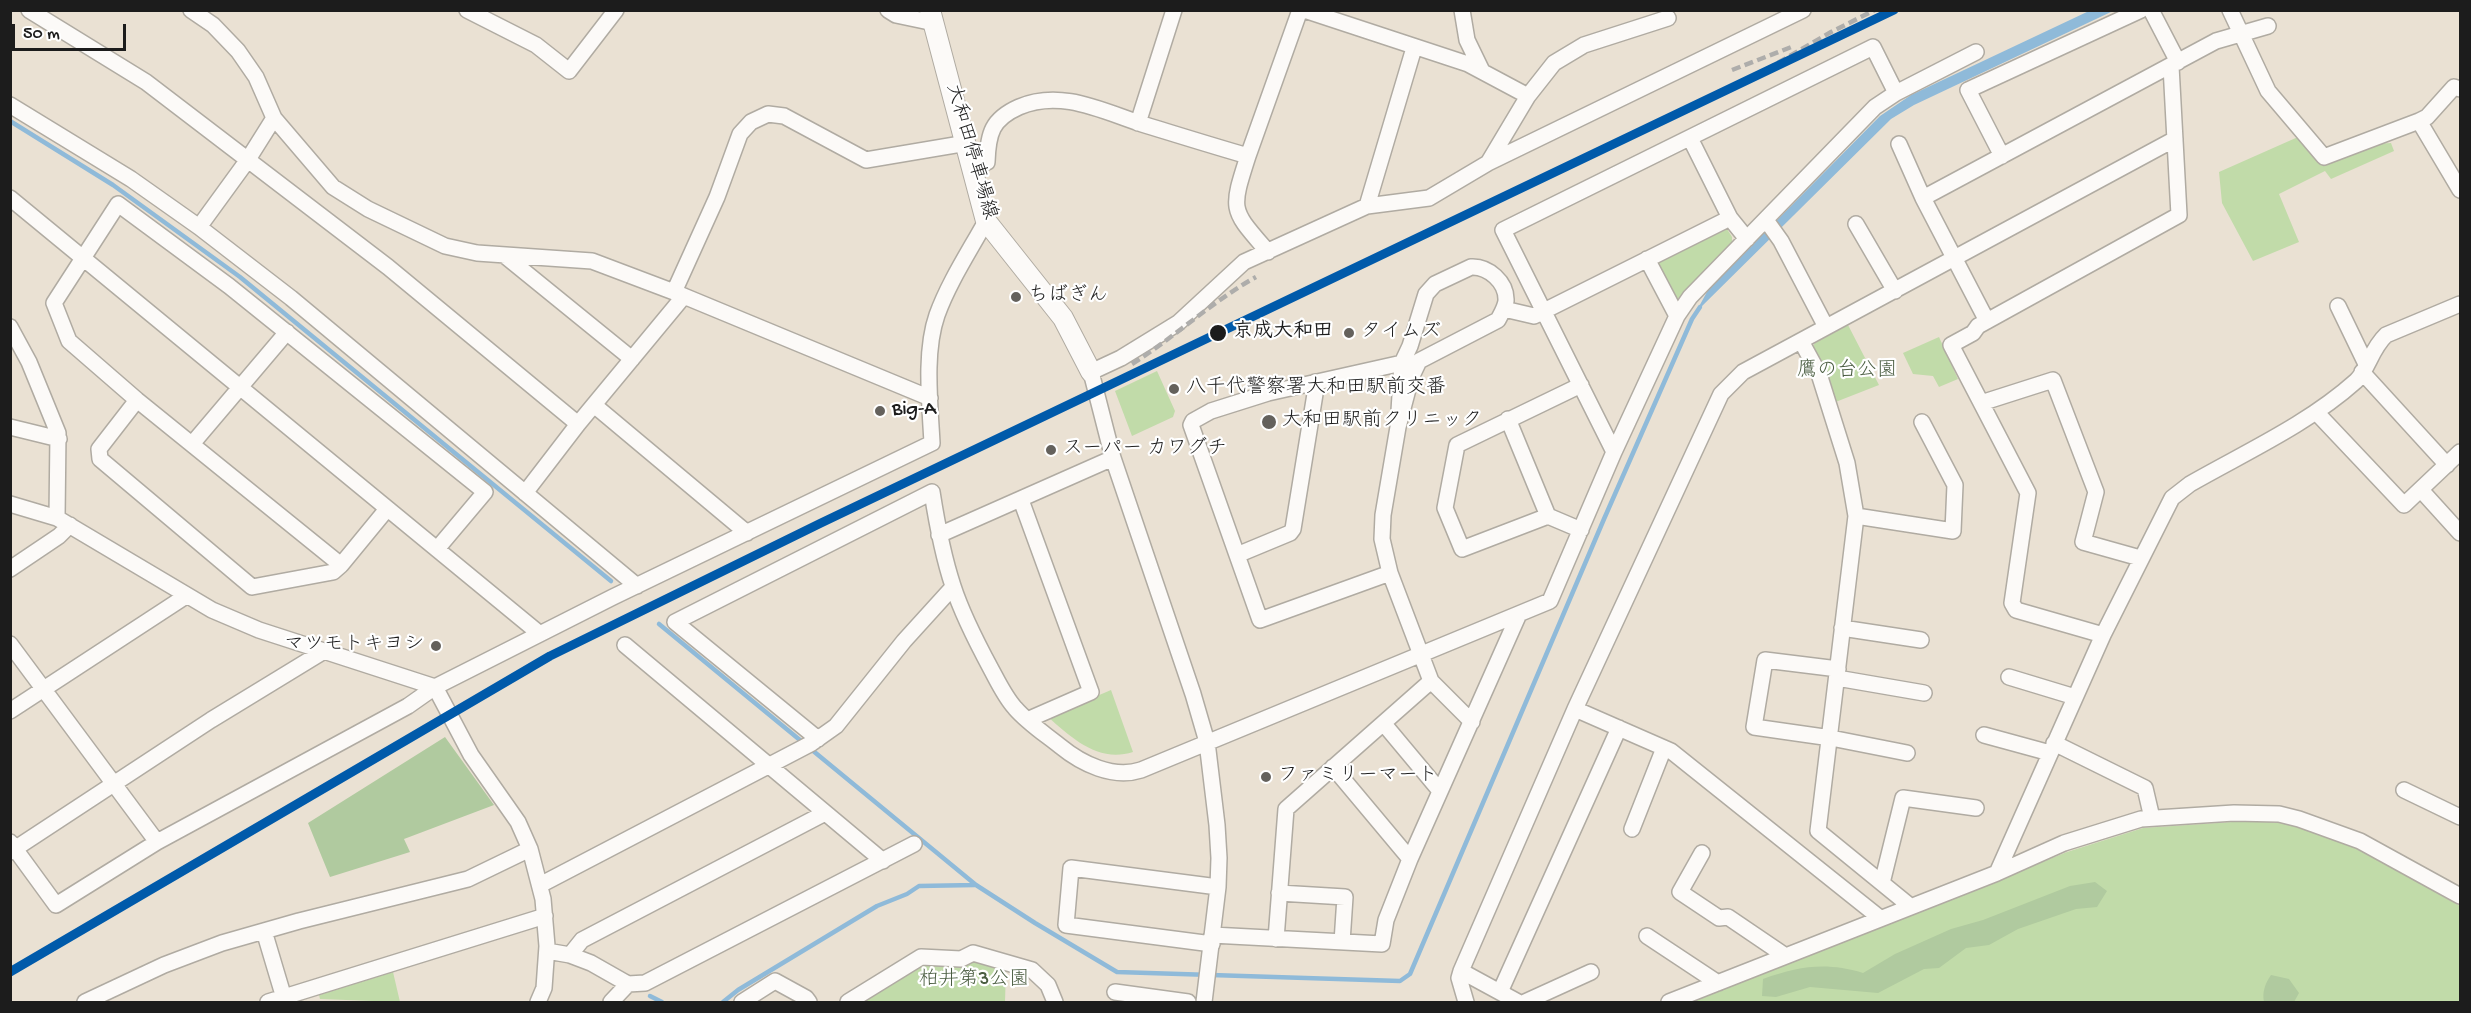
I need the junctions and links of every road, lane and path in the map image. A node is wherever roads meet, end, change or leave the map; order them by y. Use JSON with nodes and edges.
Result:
{"nodes":[{"id":1,"x":29,"y":10,"type":"edge"},
{"id":2,"x":191,"y":10,"type":"edge"},
{"id":3,"x":467,"y":10,"type":"edge"},
{"id":4,"x":616,"y":10,"type":"edge"},
{"id":5,"x":888,"y":10,"type":"edge"},
{"id":6,"x":1174,"y":10,"type":"edge"},
{"id":7,"x":1302,"y":10,"type":"edge"},
{"id":8,"x":1462,"y":10,"type":"edge"},
{"id":9,"x":1803,"y":10,"type":"edge"},
{"id":10,"x":2141,"y":10,"type":"edge"},
{"id":11,"x":2151,"y":10,"type":"edge"},
{"id":12,"x":2230,"y":10,"type":"edge"},
{"id":13,"x":932,"y":17,"type":"edge"},
{"id":14,"x":1668,"y":18,"type":"dead end"},
{"id":15,"x":2268,"y":26,"type":"dead end"},
{"id":16,"x":2241,"y":33,"type":"junction"},
{"id":17,"x":1414,"y":48,"type":"junction"},
{"id":18,"x":1976,"y":52,"type":"dead end"},
{"id":19,"x":2174,"y":64,"type":"junction"},
{"id":20,"x":1482,"y":71,"type":"junction"},
{"id":21,"x":2460,"y":89,"type":"edge"},
{"id":22,"x":1896,"y":93,"type":"junction"},
{"id":23,"x":1528,"y":96,"type":"junction"},
{"id":24,"x":10,"y":105,"type":"edge"},
{"id":25,"x":274,"y":118,"type":"junction"},
{"id":26,"x":2419,"y":121,"type":"junction"},
{"id":27,"x":1138,"y":123,"type":"junction"},
{"id":28,"x":1690,"y":138,"type":"junction"},
{"id":29,"x":2175,"y":139,"type":"junction"},
{"id":30,"x":967,"y":143,"type":"junction"},
{"id":31,"x":1899,"y":144,"type":"dead end"},
{"id":32,"x":1248,"y":156,"type":"junction"},
{"id":33,"x":2002,"y":156,"type":"junction"},
{"id":34,"x":247,"y":161,"type":"junction"},
{"id":35,"x":1488,"y":163,"type":"junction"},
{"id":36,"x":972,"y":166,"type":"junction"},
{"id":37,"x":2460,"y":190,"type":"edge"},
{"id":38,"x":10,"y":198,"type":"edge"},
{"id":39,"x":1923,"y":198,"type":"junction"},
{"id":40,"x":1367,"y":206,"type":"junction"},
{"id":41,"x":1730,"y":218,"type":"junction"},
{"id":42,"x":986,"y":221,"type":"junction"},
{"id":43,"x":1768,"y":222,"type":"junction"},
{"id":44,"x":1856,"y":224,"type":"dead end"},
{"id":45,"x":200,"y":227,"type":"junction"},
{"id":46,"x":1748,"y":239,"type":"junction"},
{"id":47,"x":1268,"y":252,"type":"junction"},
{"id":48,"x":504,"y":255,"type":"junction"},
{"id":49,"x":82,"y":258,"type":"junction"},
{"id":50,"x":1955,"y":258,"type":"junction"},
{"id":51,"x":1647,"y":259,"type":"junction"},
{"id":52,"x":1895,"y":291,"type":"junction"},
{"id":53,"x":679,"y":294,"type":"junction"},
{"id":54,"x":2460,"y":305,"type":"edge"},
{"id":55,"x":2338,"y":306,"type":"dead end"},
{"id":56,"x":1504,"y":309,"type":"junction"},
{"id":57,"x":1544,"y":311,"type":"junction"},
{"id":58,"x":1677,"y":316,"type":"junction"},
{"id":59,"x":1987,"y":321,"type":"junction"},
{"id":60,"x":10,"y":327,"type":"edge"},
{"id":61,"x":1826,"y":327,"type":"junction"},
{"id":62,"x":287,"y":332,"type":"junction"},
{"id":63,"x":1801,"y":341,"type":"junction"},
{"id":64,"x":10,"y":358,"type":"edge"},
{"id":65,"x":632,"y":359,"type":"junction"},
{"id":66,"x":29,"y":362,"type":"junction"},
{"id":67,"x":1402,"y":363,"type":"junction"},
{"id":68,"x":2364,"y":368,"type":"junction"},
{"id":69,"x":1091,"y":372,"type":"junction"},
{"id":70,"x":1315,"y":382,"type":"junction"},
{"id":71,"x":1581,"y":385,"type":"junction"},
{"id":72,"x":240,"y":387,"type":"junction"},
{"id":73,"x":930,"y":398,"type":"junction"},
{"id":74,"x":137,"y":400,"type":"junction"},
{"id":75,"x":1981,"y":403,"type":"junction"},
{"id":76,"x":594,"y":405,"type":"junction"},
{"id":77,"x":2316,"y":412,"type":"junction"},
{"id":78,"x":1508,"y":419,"type":"junction"},
{"id":79,"x":1922,"y":422,"type":"dead end"},
{"id":80,"x":578,"y":424,"type":"junction"},
{"id":81,"x":10,"y":427,"type":"edge"},
{"id":82,"x":1398,"y":427,"type":"junction"},
{"id":83,"x":59,"y":439,"type":"junction"},
{"id":84,"x":192,"y":444,"type":"junction"},
{"id":85,"x":1614,"y":452,"type":"junction"},
{"id":86,"x":2460,"y":452,"type":"edge"},
{"id":87,"x":1113,"y":458,"type":"junction"},
{"id":88,"x":2447,"y":465,"type":"junction"},
{"id":89,"x":2421,"y":490,"type":"junction"},
{"id":90,"x":525,"y":493,"type":"junction"},
{"id":91,"x":1021,"y":500,"type":"junction"},
{"id":92,"x":10,"y":504,"type":"edge"},
{"id":93,"x":387,"y":509,"type":"junction"},
{"id":94,"x":1548,"y":516,"type":"junction"},
{"id":95,"x":1856,"y":516,"type":"junction"},
{"id":96,"x":63,"y":521,"type":"junction"},
{"id":97,"x":1581,"y":530,"type":"junction"},
{"id":98,"x":747,"y":533,"type":"junction"},
{"id":99,"x":2460,"y":533,"type":"edge"},
{"id":100,"x":939,"y":535,"type":"junction"},
{"id":101,"x":437,"y":549,"type":"junction"},
{"id":102,"x":1237,"y":555,"type":"junction"},
{"id":103,"x":2140,"y":558,"type":"junction"},
{"id":104,"x":341,"y":565,"type":"junction"},
{"id":105,"x":10,"y":569,"type":"edge"},
{"id":106,"x":1389,"y":573,"type":"junction"},
{"id":107,"x":637,"y":586,"type":"junction"},
{"id":108,"x":953,"y":587,"type":"junction"},
{"id":109,"x":186,"y":596,"type":"junction"},
{"id":110,"x":1519,"y":614,"type":"junction"},
{"id":111,"x":1842,"y":628,"type":"junction"},
{"id":112,"x":540,"y":634,"type":"junction"},
{"id":113,"x":2103,"y":635,"type":"junction"},
{"id":114,"x":1920,"y":640,"type":"dead end"},
{"id":115,"x":10,"y":644,"type":"edge"},
{"id":116,"x":625,"y":645,"type":"dead end"},
{"id":117,"x":324,"y":651,"type":"junction"},
{"id":118,"x":1420,"y":654,"type":"junction"},
{"id":119,"x":1838,"y":674,"type":"junction"},
{"id":120,"x":2009,"y":676,"type":"dead end"},
{"id":121,"x":1431,"y":681,"type":"junction"},
{"id":122,"x":435,"y":687,"type":"junction"},
{"id":123,"x":42,"y":690,"type":"junction"},
{"id":124,"x":1924,"y":693,"type":"dead end"},
{"id":125,"x":2075,"y":697,"type":"junction"},
{"id":126,"x":1575,"y":709,"type":"junction"},
{"id":127,"x":10,"y":711,"type":"edge"},
{"id":128,"x":1027,"y":720,"type":"junction"},
{"id":129,"x":1472,"y":722,"type":"junction"},
{"id":130,"x":1384,"y":724,"type":"junction"},
{"id":131,"x":1619,"y":728,"type":"junction"},
{"id":132,"x":1984,"y":735,"type":"dead end"},
{"id":133,"x":1831,"y":738,"type":"junction"},
{"id":134,"x":815,"y":740,"type":"junction"},
{"id":135,"x":1207,"y":742,"type":"junction"},
{"id":136,"x":1664,"y":748,"type":"junction"},
{"id":137,"x":2052,"y":748,"type":"junction"},
{"id":138,"x":1907,"y":753,"type":"dead end"},
{"id":139,"x":768,"y":765,"type":"junction"},
{"id":140,"x":1333,"y":767,"type":"junction"},
{"id":141,"x":113,"y":784,"type":"junction"},
{"id":142,"x":2404,"y":790,"type":"dead end"},
{"id":143,"x":1440,"y":791,"type":"junction"},
{"id":144,"x":1976,"y":808,"type":"dead end"},
{"id":145,"x":825,"y":813,"type":"junction"},
{"id":146,"x":2459,"y":814,"type":"edge"},
{"id":147,"x":2152,"y":818,"type":"junction"},
{"id":148,"x":1632,"y":829,"type":"dead end"},
{"id":149,"x":157,"y":842,"type":"junction"},
{"id":150,"x":914,"y":844,"type":"dead end"},
{"id":151,"x":12,"y":848,"type":"edge"},
{"id":152,"x":530,"y":849,"type":"junction"},
{"id":153,"x":1702,"y":853,"type":"dead end"},
{"id":154,"x":1410,"y":859,"type":"junction"},
{"id":155,"x":883,"y":861,"type":"junction"},
{"id":156,"x":1996,"y":873,"type":"junction"},
{"id":157,"x":1882,"y":883,"type":"junction"},
{"id":158,"x":540,"y":885,"type":"junction"},
{"id":159,"x":1218,"y":887,"type":"junction"},
{"id":160,"x":1279,"y":894,"type":"junction"},
{"id":161,"x":2460,"y":896,"type":"edge"},
{"id":162,"x":1910,"y":906,"type":"junction"},
{"id":163,"x":545,"y":916,"type":"junction"},
{"id":164,"x":1880,"y":918,"type":"junction"},
{"id":165,"x":264,"y":931,"type":"junction"},
{"id":166,"x":1647,"y":936,"type":"dead end"},
{"id":167,"x":1276,"y":939,"type":"junction"},
{"id":168,"x":1212,"y":940,"type":"junction"},
{"id":169,"x":1342,"y":942,"type":"junction"},
{"id":170,"x":547,"y":951,"type":"junction"},
{"id":171,"x":570,"y":955,"type":"junction"},
{"id":172,"x":1784,"y":956,"type":"junction"},
{"id":173,"x":1461,"y":971,"type":"junction"},
{"id":174,"x":1591,"y":972,"type":"dead end"},
{"id":175,"x":1718,"y":983,"type":"junction"},
{"id":176,"x":627,"y":984,"type":"junction"},
{"id":177,"x":1115,"y":992,"type":"dead end"},
{"id":178,"x":1500,"y":993,"type":"junction"},
{"id":179,"x":284,"y":998,"type":"junction"},
{"id":180,"x":90,"y":1001,"type":"edge"},
{"id":181,"x":268,"y":1002,"type":"edge"},
{"id":182,"x":538,"y":1002,"type":"edge"},
{"id":183,"x":611,"y":1002,"type":"edge"},
{"id":184,"x":742,"y":1002,"type":"edge"},
{"id":185,"x":808,"y":1002,"type":"edge"},
{"id":186,"x":848,"y":1002,"type":"edge"},
{"id":187,"x":1055,"y":1002,"type":"edge"},
{"id":188,"x":1188,"y":1002,"type":"edge"},
{"id":189,"x":1204,"y":1002,"type":"edge"},
{"id":190,"x":1466,"y":1002,"type":"edge"},
{"id":191,"x":1518,"y":1002,"type":"edge"},
{"id":192,"x":1525,"y":1002,"type":"edge"},
{"id":193,"x":1669,"y":1002,"type":"edge"}],
"edges":[{"from":1,"to":34,"type":"street"},
{"from":2,"to":25,"type":"street"},
{"from":3,"to":4,"type":"street"},
{"from":5,"to":13,"type":"street"},
{"from":6,"to":27,"type":"street"},
{"from":7,"to":17,"type":"street"},
{"from":7,"to":32,"type":"street"},
{"from":8,"to":20,"type":"street"},
{"from":9,"to":35,"type":"street"},
{"from":10,"to":33,"type":"street"},
{"from":11,"to":19,"type":"street"},
{"from":12,"to":16,"type":"street"},
{"from":13,"to":30,"type":"main road","name":"大和田停車場線"},
{"from":14,"to":23,"type":"street"},
{"from":15,"to":16,"type":"street"},
{"from":16,"to":19,"type":"street"},
{"from":16,"to":26,"type":"street"},
{"from":17,"to":20,"type":"street"},
{"from":17,"to":40,"type":"street"},
{"from":18,"to":22,"type":"street"},
{"from":19,"to":29,"type":"street"},
{"from":19,"to":33,"type":"street"},
{"from":20,"to":23,"type":"street"},
{"from":21,"to":26,"type":"street"},
{"from":22,"to":28,"type":"street"},
{"from":22,"to":43,"type":"street"},
{"from":23,"to":35,"type":"street"},
{"from":24,"to":45,"type":"street"},
{"from":25,"to":34,"type":"street"},
{"from":25,"to":48,"type":"street"},
{"from":26,"to":37,"type":"street"},
{"from":27,"to":32,"type":"street"},
{"from":27,"to":36,"type":"street"},
{"from":28,"to":41,"type":"street"},
{"from":28,"to":57,"type":"street"},
{"from":29,"to":50,"type":"street"},
{"from":29,"to":59,"type":"street"},
{"from":30,"to":36,"type":"main road","name":"大和田停車場線"},
{"from":30,"to":53,"type":"street"},
{"from":31,"to":39,"type":"street"},
{"from":32,"to":47,"type":"street"},
{"from":33,"to":39,"type":"street"},
{"from":34,"to":45,"type":"street"},
{"from":34,"to":80,"type":"street"},
{"from":35,"to":40,"type":"street"},
{"from":36,"to":42,"type":"main road","name":"大和田停車場線"},
{"from":38,"to":49,"type":"street"},
{"from":39,"to":50,"type":"street"},
{"from":40,"to":47,"type":"street"},
{"from":41,"to":46,"type":"street"},
{"from":41,"to":51,"type":"street"},
{"from":42,"to":69,"type":"main road","name":"大和田停車場線"},
{"from":42,"to":73,"type":"street"},
{"from":43,"to":46,"type":"street"},
{"from":43,"to":61,"type":"street"},
{"from":44,"to":52,"type":"street"},
{"from":45,"to":90,"type":"street"},
{"from":46,"to":58,"type":"street"},
{"from":47,"to":69,"type":"street"},
{"from":48,"to":53,"type":"street"},
{"from":48,"to":65,"type":"street"},
{"from":49,"to":62,"type":"street"},
{"from":49,"to":72,"type":"street"},
{"from":49,"to":74,"type":"street"},
{"from":50,"to":52,"type":"street"},
{"from":50,"to":59,"type":"street"},
{"from":51,"to":57,"type":"street"},
{"from":51,"to":58,"type":"street"},
{"from":52,"to":61,"type":"street"},
{"from":53,"to":65,"type":"street"},
{"from":53,"to":73,"type":"street"},
{"from":54,"to":68,"type":"street"},
{"from":55,"to":68,"type":"street"},
{"from":56,"to":57,"type":"street"},
{"from":56,"to":67,"type":"street"},
{"from":56,"to":82,"type":"street"},
{"from":57,"to":71,"type":"street"},
{"from":58,"to":85,"type":"street"},
{"from":59,"to":75,"type":"street"},
{"from":60,"to":66,"type":"street"},
{"from":61,"to":63,"type":"street"},
{"from":62,"to":72,"type":"street"},
{"from":62,"to":101,"type":"street"},
{"from":63,"to":95,"type":"street"},
{"from":63,"to":126,"type":"street"},
{"from":64,"to":66,"type":"street"},
{"from":65,"to":76,"type":"street"},
{"from":66,"to":83,"type":"street"},
{"from":67,"to":70,"type":"street"},
{"from":67,"to":82,"type":"street"},
{"from":68,"to":77,"type":"street"},
{"from":68,"to":88,"type":"street"},
{"from":69,"to":87,"type":"street"},
{"from":70,"to":102,"type":"street"},
{"from":70,"to":102,"type":"street"},
{"from":71,"to":78,"type":"street"},
{"from":71,"to":85,"type":"street"},
{"from":72,"to":84,"type":"street"},
{"from":72,"to":93,"type":"street"},
{"from":73,"to":98,"type":"street"},
{"from":74,"to":84,"type":"street"},
{"from":74,"to":104,"type":"street"},
{"from":75,"to":103,"type":"street"},
{"from":75,"to":113,"type":"street"},
{"from":76,"to":80,"type":"street"},
{"from":76,"to":98,"type":"street"},
{"from":77,"to":89,"type":"street"},
{"from":77,"to":103,"type":"street"},
{"from":78,"to":94,"type":"street"},
{"from":78,"to":94,"type":"street"},
{"from":79,"to":95,"type":"street"},
{"from":80,"to":90,"type":"street"},
{"from":81,"to":83,"type":"street"},
{"from":82,"to":106,"type":"street"},
{"from":83,"to":96,"type":"street"},
{"from":84,"to":104,"type":"street"},
{"from":85,"to":97,"type":"street"},
{"from":86,"to":88,"type":"street"},
{"from":87,"to":91,"type":"street"},
{"from":87,"to":135,"type":"street"},
{"from":88,"to":89,"type":"street"},
{"from":89,"to":99,"type":"street"},
{"from":90,"to":107,"type":"street"},
{"from":91,"to":100,"type":"street"},
{"from":91,"to":128,"type":"street"},
{"from":92,"to":96,"type":"street"},
{"from":93,"to":101,"type":"street"},
{"from":93,"to":104,"type":"street"},
{"from":94,"to":97,"type":"street"},
{"from":95,"to":111,"type":"street"},
{"from":96,"to":105,"type":"street"},
{"from":96,"to":109,"type":"street"},
{"from":97,"to":110,"type":"street"},
{"from":98,"to":107,"type":"street"},
{"from":100,"to":108,"type":"street"},
{"from":100,"to":134,"type":"street"},
{"from":101,"to":112,"type":"street"},
{"from":102,"to":106,"type":"street"},
{"from":103,"to":113,"type":"street"},
{"from":106,"to":118,"type":"street"},
{"from":107,"to":112,"type":"street"},
{"from":108,"to":128,"type":"street"},
{"from":108,"to":134,"type":"street"},
{"from":109,"to":117,"type":"street"},
{"from":109,"to":123,"type":"street"},
{"from":110,"to":118,"type":"street"},
{"from":110,"to":129,"type":"street"},
{"from":111,"to":114,"type":"street"},
{"from":111,"to":119,"type":"street"},
{"from":112,"to":122,"type":"street"},
{"from":113,"to":125,"type":"street"},
{"from":115,"to":123,"type":"street"},
{"from":116,"to":139,"type":"street"},
{"from":117,"to":122,"type":"street"},
{"from":117,"to":141,"type":"street"},
{"from":118,"to":121,"type":"street"},
{"from":118,"to":135,"type":"street"},
{"from":119,"to":124,"type":"street"},
{"from":119,"to":133,"type":"street"},
{"from":119,"to":133,"type":"street"},
{"from":120,"to":125,"type":"street"},
{"from":121,"to":129,"type":"street"},
{"from":121,"to":130,"type":"street"},
{"from":122,"to":149,"type":"street"},
{"from":122,"to":152,"type":"street"},
{"from":123,"to":127,"type":"street"},
{"from":123,"to":141,"type":"street"},
{"from":125,"to":137,"type":"street"},
{"from":126,"to":131,"type":"street"},
{"from":126,"to":173,"type":"street"},
{"from":128,"to":135,"type":"street"},
{"from":129,"to":143,"type":"street"},
{"from":130,"to":140,"type":"street"},
{"from":130,"to":143,"type":"street"},
{"from":131,"to":136,"type":"street"},
{"from":131,"to":178,"type":"street"},
{"from":132,"to":137,"type":"street"},
{"from":133,"to":138,"type":"street"},
{"from":133,"to":157,"type":"street"},
{"from":134,"to":139,"type":"street"},
{"from":135,"to":159,"type":"street"},
{"from":136,"to":148,"type":"street"},
{"from":136,"to":164,"type":"street"},
{"from":137,"to":147,"type":"street"},
{"from":137,"to":156,"type":"street"},
{"from":139,"to":145,"type":"street"},
{"from":139,"to":158,"type":"street"},
{"from":140,"to":154,"type":"street"},
{"from":140,"to":160,"type":"street"},
{"from":141,"to":149,"type":"street"},
{"from":141,"to":151,"type":"street"},
{"from":142,"to":146,"type":"street"},
{"from":143,"to":154,"type":"street"},
{"from":144,"to":157,"type":"street"},
{"from":145,"to":155,"type":"street"},
{"from":145,"to":171,"type":"street"},
{"from":147,"to":156,"type":"street"},
{"from":147,"to":161,"type":"street"},
{"from":149,"to":151,"type":"street"},
{"from":150,"to":155,"type":"street"},
{"from":152,"to":158,"type":"street"},
{"from":152,"to":165,"type":"street"},
{"from":153,"to":172,"type":"street"},
{"from":154,"to":169,"type":"street"},
{"from":155,"to":176,"type":"street"},
{"from":156,"to":162,"type":"street"},
{"from":157,"to":162,"type":"street"},
{"from":158,"to":163,"type":"street"},
{"from":159,"to":168,"type":"street"},
{"from":159,"to":168,"type":"street"},
{"from":160,"to":167,"type":"street"},
{"from":160,"to":169,"type":"street"},
{"from":162,"to":164,"type":"street"},
{"from":163,"to":170,"type":"street"},
{"from":163,"to":179,"type":"street"},
{"from":164,"to":172,"type":"street"},
{"from":165,"to":179,"type":"street"},
{"from":165,"to":180,"type":"street"},
{"from":166,"to":175,"type":"street"},
{"from":167,"to":168,"type":"street"},
{"from":167,"to":169,"type":"street"},
{"from":168,"to":189,"type":"street"},
{"from":170,"to":171,"type":"street"},
{"from":170,"to":182,"type":"street"},
{"from":171,"to":176,"type":"street"},
{"from":172,"to":175,"type":"street"},
{"from":173,"to":178,"type":"street"},
{"from":173,"to":190,"type":"street"},
{"from":174,"to":192,"type":"street"},
{"from":175,"to":193,"type":"street"},
{"from":176,"to":183,"type":"street"},
{"from":177,"to":188,"type":"street"},
{"from":178,"to":191,"type":"street"},
{"from":179,"to":181,"type":"street"},
{"from":184,"to":185,"type":"street"},
{"from":186,"to":187,"type":"street"}]}
